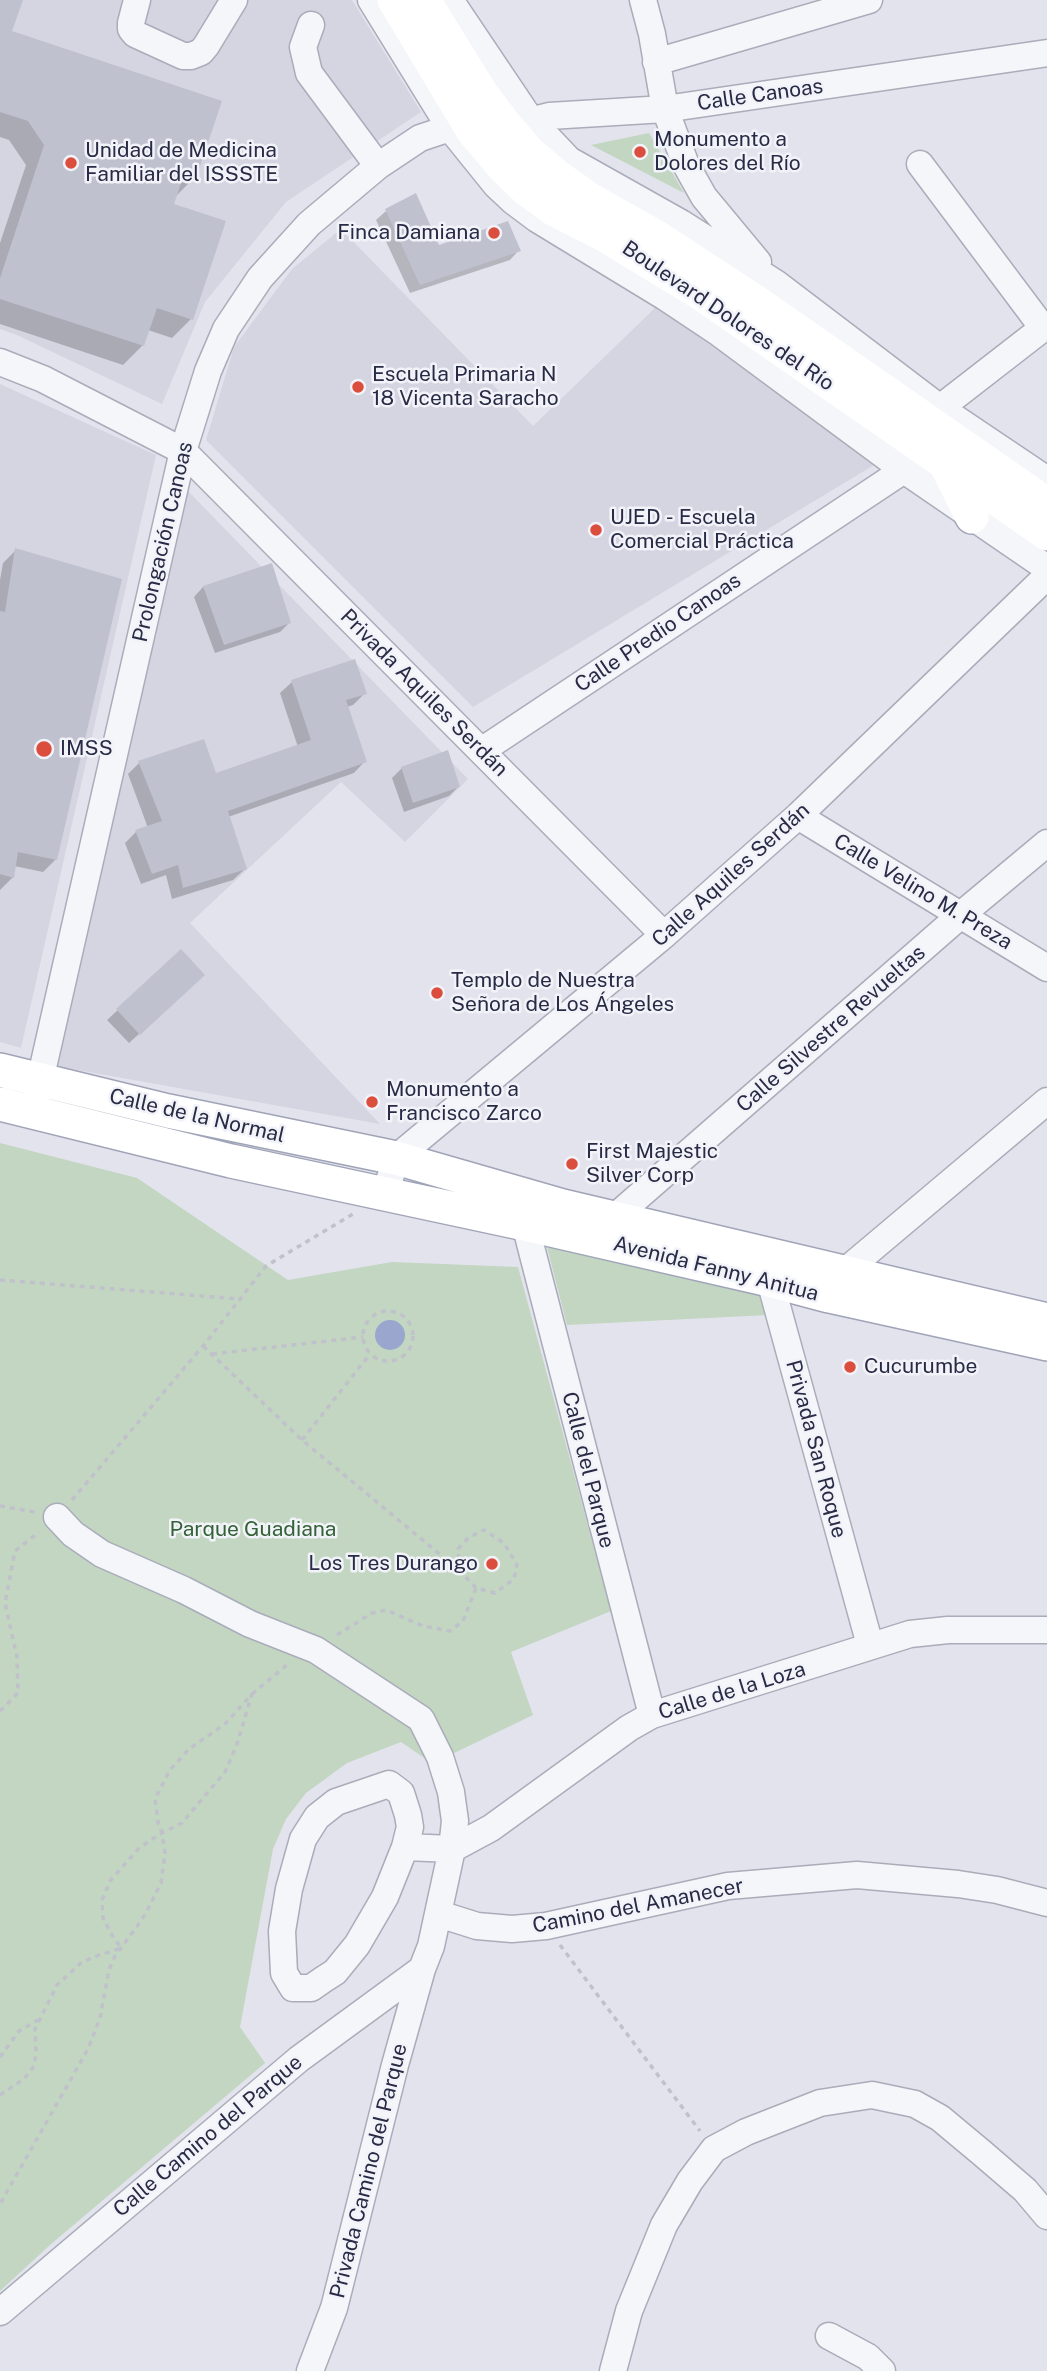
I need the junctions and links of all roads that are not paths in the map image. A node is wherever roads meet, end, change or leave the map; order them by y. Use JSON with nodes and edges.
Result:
{"nodes":[{"id":1,"x":137,"y":0,"type":"edge"},
{"id":2,"x":234,"y":0,"type":"edge"},
{"id":3,"x":371,"y":0,"type":"edge"},
{"id":4,"x":394,"y":0,"type":"edge"},
{"id":5,"x":424,"y":0,"type":"edge"},
{"id":6,"x":450,"y":0,"type":"edge"},
{"id":7,"x":643,"y":0,"type":"edge"},
{"id":8,"x":869,"y":0,"type":"edge"},
{"id":9,"x":311,"y":25,"type":"dead end"},
{"id":10,"x":1047,"y":53,"type":"edge"},
{"id":11,"x":656,"y":62,"type":"junction"},
{"id":12,"x":664,"y":109,"type":"junction"},
{"id":13,"x":518,"y":123,"type":"junction"},
{"id":14,"x":461,"y":129,"type":"junction"},
{"id":15,"x":920,"y":164,"type":"dead end"},
{"id":16,"x":378,"y":166,"type":"junction"},
{"id":17,"x":553,"y":209,"type":"junction"},
{"id":18,"x":595,"y":254,"type":"junction"},
{"id":19,"x":777,"y":284,"type":"junction"},
{"id":20,"x":1045,"y":326,"type":"edge"},
{"id":21,"x":0,"y":362,"type":"edge"},
{"id":22,"x":940,"y":408,"type":"junction"},
{"id":23,"x":183,"y":451,"type":"junction"},
{"id":24,"x":946,"y":465,"type":"junction"},
{"id":25,"x":904,"y":470,"type":"junction"},
{"id":26,"x":1047,"y":480,"type":"edge"},
{"id":27,"x":1047,"y":504,"type":"edge"},
{"id":28,"x":972,"y":517,"type":"junction"},
{"id":29,"x":1047,"y":534,"type":"edge"},
{"id":30,"x":1047,"y":568,"type":"edge"},
{"id":31,"x":1047,"y":576,"type":"edge"},
{"id":32,"x":481,"y":751,"type":"junction"},
{"id":33,"x":798,"y":816,"type":"junction"},
{"id":34,"x":1047,"y":843,"type":"edge"},
{"id":35,"x":962,"y":914,"type":"junction"},
{"id":36,"x":664,"y":935,"type":"junction"},
{"id":37,"x":1047,"y":968,"type":"edge"},
{"id":38,"x":0,"y":1070,"type":"edge"},
{"id":39,"x":40,"y":1079,"type":"junction"},
{"id":40,"x":1047,"y":1101,"type":"edge"},
{"id":41,"x":0,"y":1104,"type":"edge"},
{"id":42,"x":33,"y":1112,"type":"junction"},
{"id":43,"x":396,"y":1158,"type":"junction"},
{"id":44,"x":385,"y":1195,"type":"junction"},
{"id":45,"x":563,"y":1206,"type":"junction"},
{"id":46,"x":616,"y":1216,"type":"junction"},
{"id":47,"x":525,"y":1224,"type":"junction"},
{"id":48,"x":766,"y":1266,"type":"junction"},
{"id":49,"x":844,"y":1272,"type":"junction"},
{"id":50,"x":1047,"y":1320,"type":"edge"},
{"id":51,"x":1047,"y":1344,"type":"edge"},
{"id":52,"x":57,"y":1517,"type":"road end"},
{"id":53,"x":1047,"y":1630,"type":"edge"},
{"id":54,"x":870,"y":1645,"type":"junction"},
{"id":55,"x":652,"y":1715,"type":"junction"},
{"id":56,"x":405,"y":1847,"type":"junction"},
{"id":57,"x":452,"y":1849,"type":"junction"},
{"id":58,"x":1047,"y":1903,"type":"edge"},
{"id":59,"x":439,"y":1914,"type":"junction"},
{"id":60,"x":422,"y":1969,"type":"junction"},
{"id":61,"x":1047,"y":2216,"type":"edge"},
{"id":62,"x":0,"y":2312,"type":"edge"},
{"id":63,"x":829,"y":2336,"type":"dead end"},
{"id":64,"x":310,"y":2371,"type":"edge"},
{"id":65,"x":612,"y":2371,"type":"edge"},
{"id":66,"x":882,"y":2371,"type":"edge"}],
"edges":[{"from":1,"to":2,"type":"street"},
{"from":3,"to":14,"type":"street"},
{"from":4,"to":14,"type":"main road","name":"Boulevard Dolores del Río"},
{"from":5,"to":13,"type":"main road","name":"Boulevard Dolores del Río"},
{"from":6,"to":13,"type":"street"},
{"from":7,"to":11,"type":"street"},
{"from":8,"to":11,"type":"street"},
{"from":9,"to":16,"type":"street"},
{"from":10,"to":12,"type":"street","name":"Calle Canoas"},
{"from":11,"to":12,"type":"street"},
{"from":12,"to":13,"type":"street","name":"Calle Canoas"},
{"from":12,"to":19,"type":"street"},
{"from":13,"to":14,"type":"street","name":"Calle Canoas"},
{"from":13,"to":19,"type":"street"},
{"from":13,"to":27,"type":"main road","name":"Boulevard Dolores del Río"},
{"from":14,"to":16,"type":"street","name":"Prolongación Canoas"},
{"from":14,"to":17,"type":"main road","name":"Boulevard Dolores del Río"},
{"from":14,"to":18,"type":"street"},
{"from":15,"to":20,"type":"street"},
{"from":16,"to":23,"type":"street","name":"Prolongación Canoas"},
{"from":17,"to":18,"type":"main road"},
{"from":17,"to":24,"type":"main road","name":"Boulevard Dolores del Río"},
{"from":18,"to":25,"type":"street"},
{"from":19,"to":22,"type":"street"},
{"from":20,"to":22,"type":"street"},
{"from":21,"to":23,"type":"street"},
{"from":22,"to":26,"type":"street"},
{"from":23,"to":32,"type":"street","name":"Privada Aquiles Serdán"},
{"from":23,"to":39,"type":"street","name":"Prolongación Canoas"},
{"from":24,"to":28,"type":"main road"},
{"from":24,"to":29,"type":"main road","name":"Boulevard Dolores del Río"},
{"from":25,"to":28,"type":"street"},
{"from":25,"to":32,"type":"street","name":"Calle Predio Canoas"},
{"from":28,"to":30,"type":"street"},
{"from":31,"to":33,"type":"street","name":"Calle Aquiles Serdán"},
{"from":32,"to":36,"type":"street","name":"Privada Aquiles Serdán"},
{"from":33,"to":35,"type":"street","name":"Calle Velino M. Preza"},
{"from":33,"to":36,"type":"street","name":"Calle Aquiles Serdán"},
{"from":34,"to":35,"type":"street","name":"Calle Silvestre Revueltas"},
{"from":35,"to":37,"type":"street","name":"Calle Velino M. Preza"},
{"from":35,"to":46,"type":"street","name":"Calle Silvestre Revueltas"},
{"from":36,"to":43,"type":"street","name":"Calle Aquiles Serdán"},
{"from":38,"to":39,"type":"main road","name":"Calle de la Normal"},
{"from":39,"to":42,"type":"street","name":"Prolongación Canoas"},
{"from":39,"to":43,"type":"main road","name":"Calle de la Normal"},
{"from":40,"to":49,"type":"street"},
{"from":41,"to":42,"type":"main road","name":"Calle de la Normal"},
{"from":42,"to":44,"type":"main road","name":"Calle de la Normal"},
{"from":43,"to":44,"type":"street"},
{"from":43,"to":45,"type":"main road","name":"Avenida Fanny Anitua"},
{"from":44,"to":47,"type":"main road","name":"Avenida Fanny Anitua"},
{"from":45,"to":46,"type":"main road","name":"Avenida Fanny Anitua"},
{"from":45,"to":47,"type":"main road"},
{"from":46,"to":48,"type":"main road","name":"Avenida Fanny Anitua"},
{"from":47,"to":48,"type":"main road","name":"Avenida Fanny Anitua"},
{"from":47,"to":55,"type":"street","name":"Calle del Parque"},
{"from":48,"to":49,"type":"main road","name":"Avenida Fanny Anitua"},
{"from":48,"to":51,"type":"main road","name":"Avenida Fanny Anitua"},
{"from":48,"to":54,"type":"street","name":"Privada San Roque"},
{"from":49,"to":50,"type":"main road","name":"Avenida Fanny Anitua"},
{"from":52,"to":57,"type":"street"},
{"from":53,"to":54,"type":"street","name":"Calle de la Loza"},
{"from":54,"to":55,"type":"street","name":"Calle de la Loza"},
{"from":55,"to":57,"type":"street","name":"Calle de la Loza"},
{"from":56,"to":56,"type":"street"},
{"from":56,"to":57,"type":"street"},
{"from":57,"to":59,"type":"street"},
{"from":58,"to":59,"type":"street","name":"Camino del Amanecer"},
{"from":59,"to":60,"type":"street"},
{"from":60,"to":62,"type":"street","name":"Calle Camino del Parque"},
{"from":60,"to":64,"type":"street","name":"Privada Camino del Parque"},
{"from":61,"to":65,"type":"street"},
{"from":63,"to":66,"type":"street"}]}
